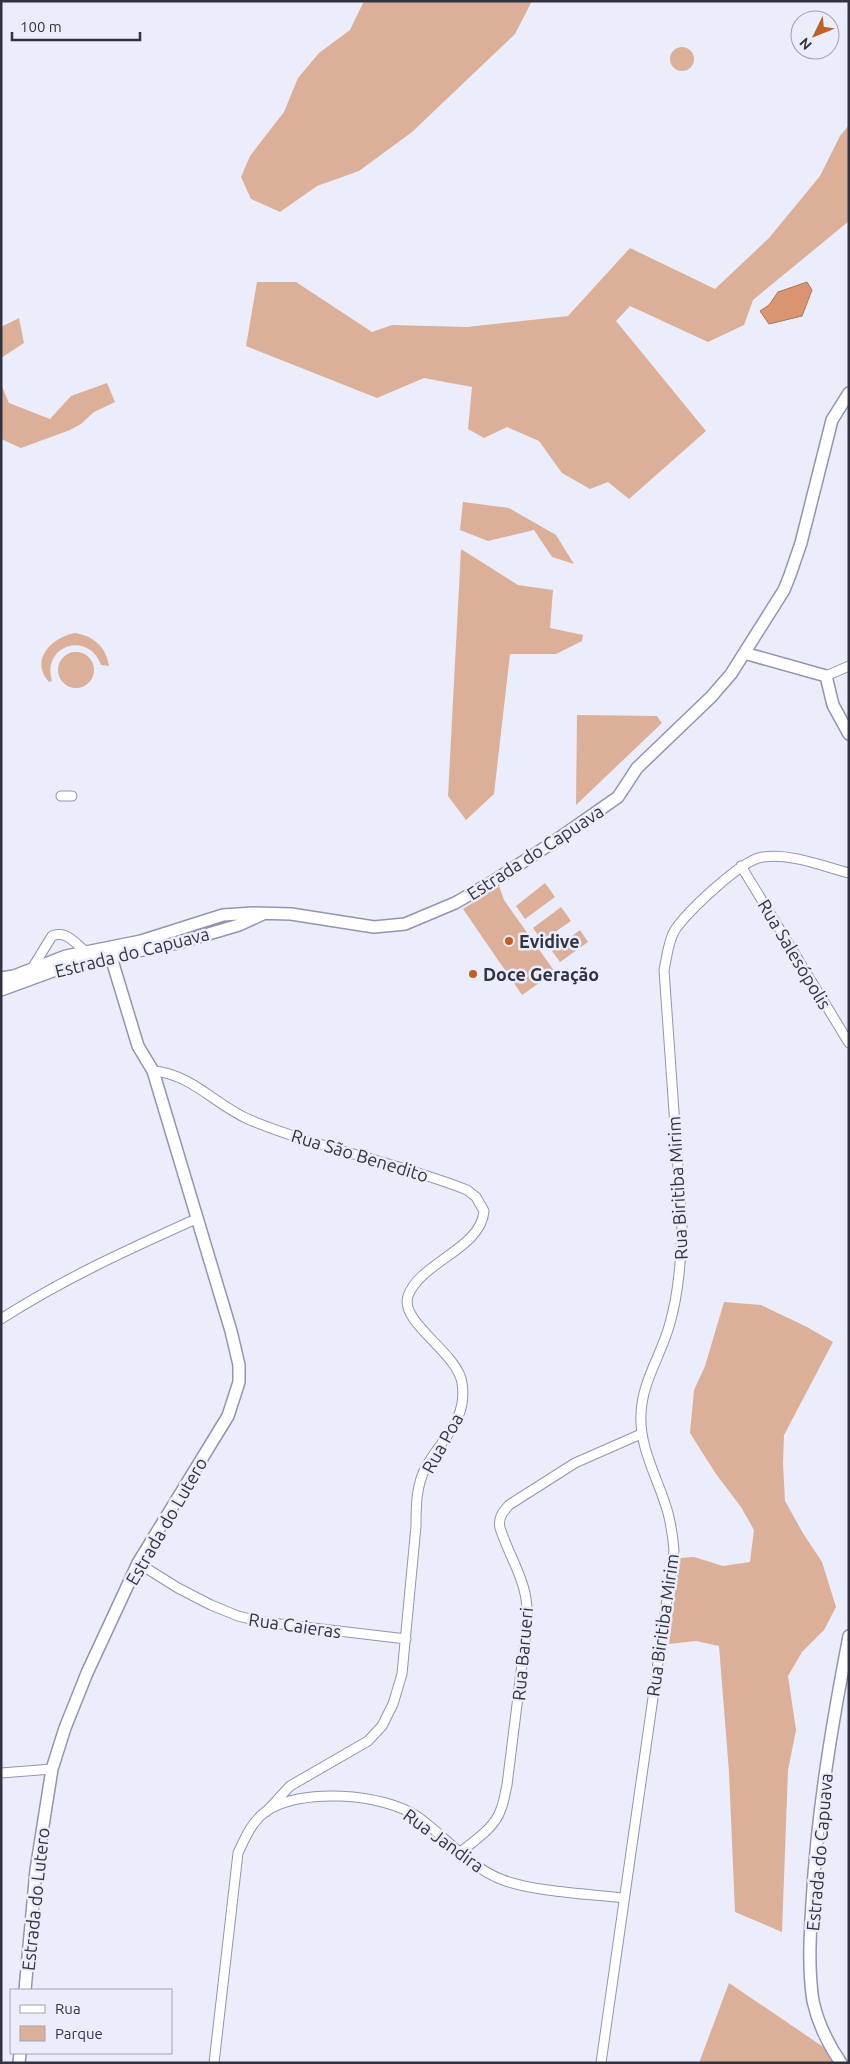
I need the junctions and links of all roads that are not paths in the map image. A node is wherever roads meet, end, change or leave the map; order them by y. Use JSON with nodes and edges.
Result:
{"nodes":[{"id":1,"x":849,"y":393,"type":"edge"},
{"id":2,"x":744,"y":653,"type":"junction"},
{"id":3,"x":849,"y":666,"type":"edge"},
{"id":4,"x":826,"y":676,"type":"junction"},
{"id":5,"x":849,"y":734,"type":"edge"},
{"id":6,"x":61,"y":796,"type":"dead end"},
{"id":7,"x":72,"y":796,"type":"dead end"},
{"id":8,"x":741,"y":866,"type":"junction"},
{"id":9,"x":849,"y":873,"type":"edge"},
{"id":10,"x":263,"y":914,"type":"junction"},
{"id":11,"x":214,"y":916,"type":"junction"},
{"id":12,"x":219,"y":931,"type":"junction"},
{"id":13,"x":85,"y":951,"type":"junction"},
{"id":14,"x":115,"y":956,"type":"junction"},
{"id":15,"x":31,"y":970,"type":"junction"},
{"id":16,"x":1,"y":978,"type":"edge"},
{"id":17,"x":1,"y":990,"type":"edge"},
{"id":18,"x":849,"y":1043,"type":"edge"},
{"id":19,"x":153,"y":1072,"type":"junction"},
{"id":20,"x":196,"y":1220,"type":"junction"},
{"id":21,"x":428,"y":1271,"type":"joint"},
{"id":22,"x":1,"y":1320,"type":"edge"},
{"id":23,"x":641,"y":1434,"type":"junction"},
{"id":24,"x":138,"y":1563,"type":"junction"},
{"id":25,"x":849,"y":1636,"type":"edge"},
{"id":26,"x":406,"y":1640,"type":"junction"},
{"id":27,"x":52,"y":1769,"type":"junction"},
{"id":28,"x":1,"y":1773,"type":"edge"},
{"id":29,"x":290,"y":1786,"type":"junction"},
{"id":30,"x":300,"y":1798,"type":"junction"},
{"id":31,"x":266,"y":1812,"type":"junction"},
{"id":32,"x":459,"y":1853,"type":"junction"},
{"id":33,"x":624,"y":1898,"type":"junction"},
{"id":34,"x":25,"y":1989,"type":"edge"},
{"id":35,"x":214,"y":2063,"type":"edge"},
{"id":36,"x":601,"y":2063,"type":"edge"},
{"id":37,"x":841,"y":2063,"type":"edge"}],
"edges":[{"from":1,"to":2,"type":"street","name":"Estrada do Capuava"},
{"from":2,"to":4,"type":"street"},
{"from":2,"to":10,"type":"street","name":"Estrada do Capuava"},
{"from":3,"to":4,"type":"street"},
{"from":4,"to":5,"type":"street"},
{"from":6,"to":7,"type":"street"},
{"from":8,"to":9,"type":"street"},
{"from":8,"to":18,"type":"street","name":"Rua Salesópolis"},
{"from":8,"to":23,"type":"street","name":"Rua Biritiba Mirim"},
{"from":10,"to":11,"type":"street","name":"Estrada do Capuava"},
{"from":10,"to":12,"type":"street","name":"Estrada do Capuava"},
{"from":11,"to":12,"type":"street"},
{"from":11,"to":13,"type":"street","name":"Estrada do Capuava"},
{"from":12,"to":14,"type":"street","name":"Estrada do Capuava"},
{"from":13,"to":15,"type":"street","name":"Estrada do Capuava"},
{"from":13,"to":15,"type":"street"},
{"from":14,"to":17,"type":"street","name":"Estrada do Capuava"},
{"from":14,"to":19,"type":"street","name":"Estrada do Lutero"},
{"from":15,"to":16,"type":"street","name":"Estrada do Capuava"},
{"from":19,"to":20,"type":"street","name":"Estrada do Lutero"},
{"from":19,"to":21,"type":"street","name":"Rua São Benedito"},
{"from":20,"to":22,"type":"street"},
{"from":20,"to":24,"type":"street","name":"Estrada do Lutero"},
{"from":21,"to":26,"type":"street","name":"Rua Poa"},
{"from":23,"to":32,"type":"street","name":"Rua Barueri"},
{"from":23,"to":33,"type":"street","name":"Rua Biritiba Mirim"},
{"from":24,"to":26,"type":"street","name":"Rua Caieras"},
{"from":24,"to":27,"type":"street","name":"Estrada do Lutero"},
{"from":25,"to":37,"type":"street","name":"Estrada do Capuava"},
{"from":26,"to":29,"type":"street","name":"Rua Jandira"},
{"from":27,"to":28,"type":"street"},
{"from":27,"to":34,"type":"street","name":"Estrada do Lutero"},
{"from":29,"to":30,"type":"street"},
{"from":29,"to":31,"type":"street","name":"Rua Jandira"},
{"from":30,"to":31,"type":"street","name":"Rua Jandira"},
{"from":30,"to":32,"type":"street","name":"Rua Jandira"},
{"from":31,"to":35,"type":"street","name":"Rua Jandira"},
{"from":32,"to":33,"type":"street","name":"Rua Jandira"},
{"from":33,"to":36,"type":"street","name":"Rua Biritiba Mirim"}]}
